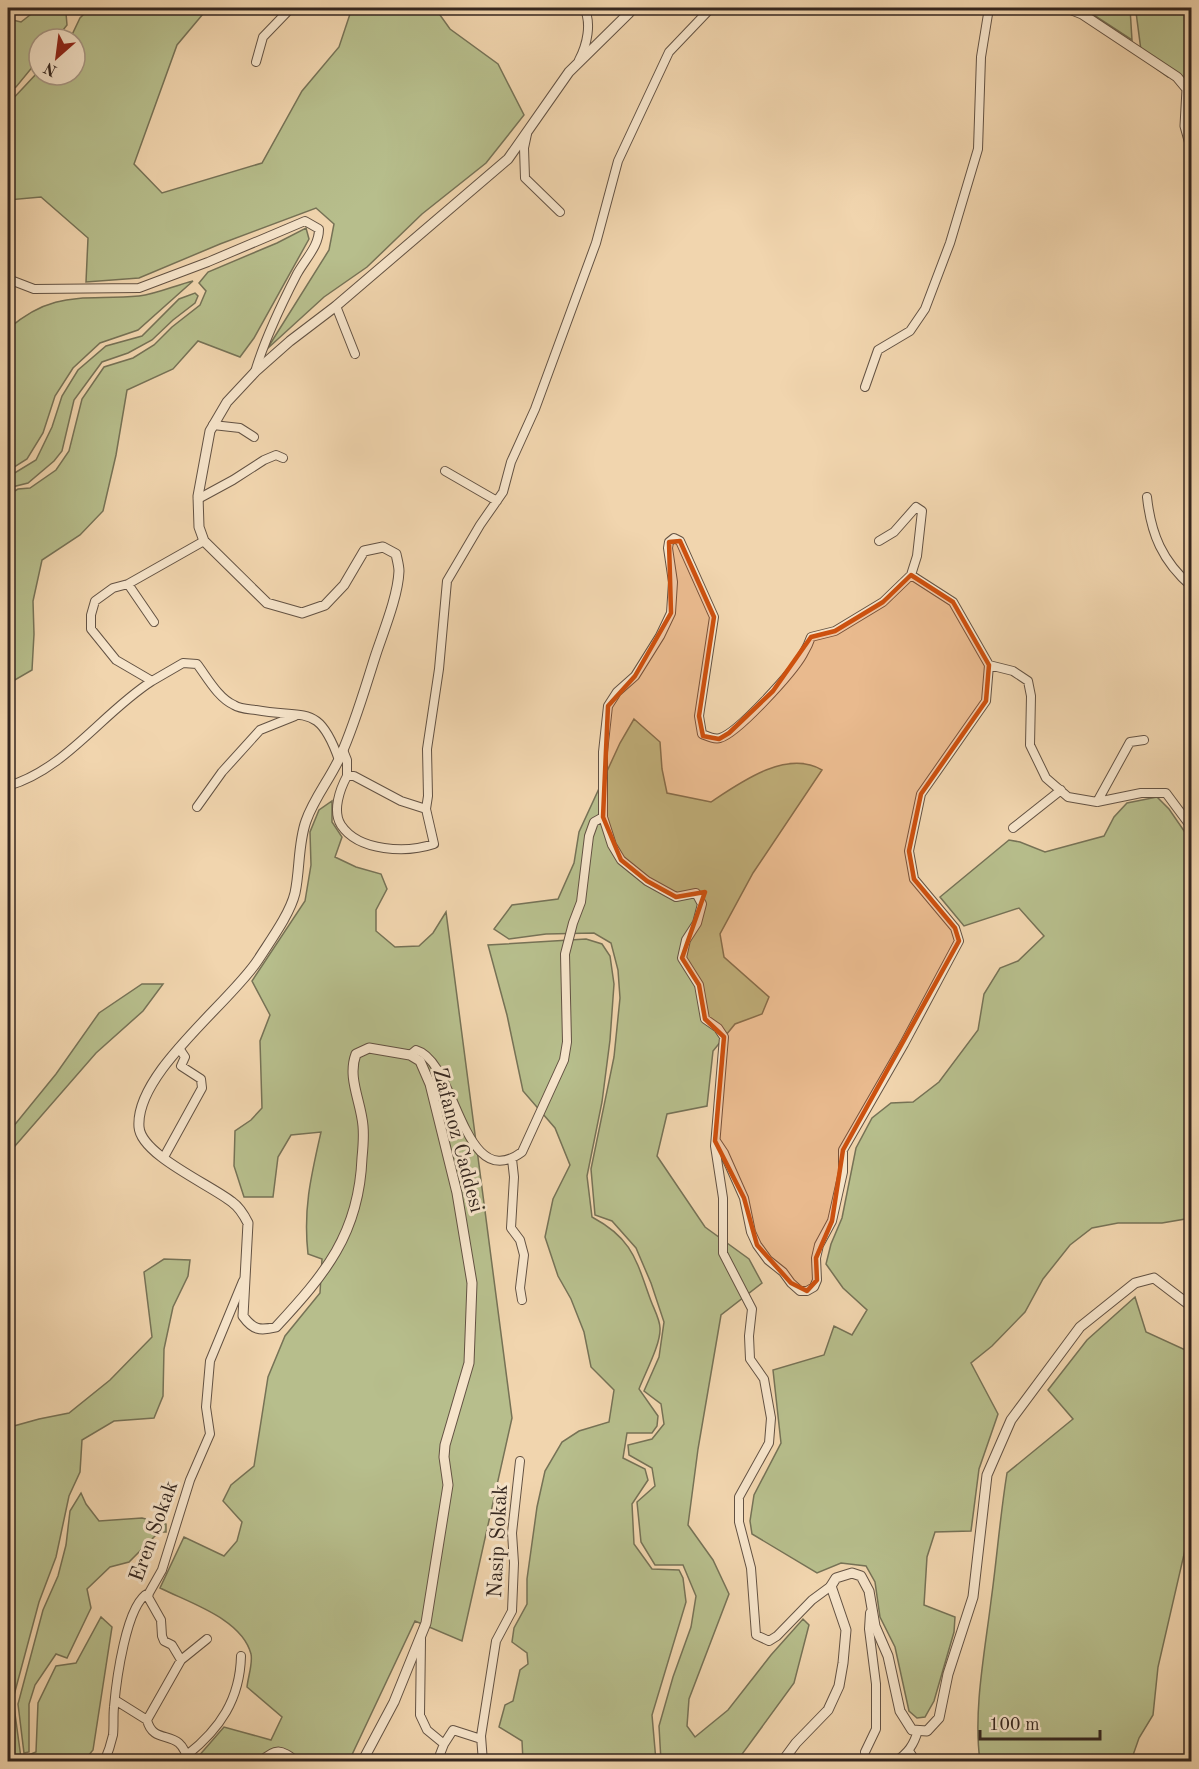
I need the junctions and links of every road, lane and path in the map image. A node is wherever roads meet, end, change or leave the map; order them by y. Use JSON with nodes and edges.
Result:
{"nodes":[{"id":1,"x":291,"y":8,"type":"edge"},
{"id":2,"x":480,"y":8,"type":"edge"},
{"id":3,"x":584,"y":8,"type":"edge"},
{"id":4,"x":633,"y":8,"type":"edge"},
{"id":5,"x":711,"y":8,"type":"edge"},
{"id":6,"x":989,"y":8,"type":"edge"},
{"id":7,"x":1067,"y":8,"type":"edge"},
{"id":8,"x":468,"y":9,"type":"dead end"},
{"id":9,"x":256,"y":62,"type":"dead end"},
{"id":10,"x":575,"y":66,"type":"junction"},
{"id":11,"x":528,"y":130,"type":"junction"},
{"id":12,"x":1191,"y":151,"type":"edge"},
{"id":13,"x":560,"y":213,"type":"dead end"},
{"id":14,"x":8,"y":279,"type":"edge"},
{"id":15,"x":336,"y":306,"type":"junction"},
{"id":16,"x":355,"y":354,"type":"dead end"},
{"id":17,"x":255,"y":372,"type":"junction"},
{"id":18,"x":865,"y":387,"type":"dead end"},
{"id":19,"x":213,"y":425,"type":"junction"},
{"id":20,"x":254,"y":437,"type":"dead end"},
{"id":21,"x":283,"y":458,"type":"dead end"},
{"id":22,"x":445,"y":471,"type":"dead end"},
{"id":23,"x":1147,"y":497,"type":"dead end"},
{"id":24,"x":198,"y":498,"type":"junction"},
{"id":25,"x":496,"y":501,"type":"junction"},
{"id":26,"x":204,"y":541,"type":"junction"},
{"id":27,"x":879,"y":541,"type":"dead end"},
{"id":28,"x":912,"y":575,"type":"junction"},
{"id":29,"x":128,"y":584,"type":"junction"},
{"id":30,"x":1191,"y":587,"type":"edge"},
{"id":31,"x":154,"y":622,"type":"dead end"},
{"id":32,"x":989,"y":665,"type":"junction"},
{"id":33,"x":152,"y":681,"type":"junction"},
{"id":34,"x":296,"y":715,"type":"junction"},
{"id":35,"x":1144,"y":740,"type":"dead end"},
{"id":36,"x":343,"y":750,"type":"junction"},
{"id":37,"x":339,"y":760,"type":"junction"},
{"id":38,"x":347,"y":776,"type":"junction"},
{"id":39,"x":8,"y":786,"type":"edge"},
{"id":40,"x":1061,"y":790,"type":"junction"},
{"id":41,"x":1097,"y":802,"type":"junction"},
{"id":42,"x":197,"y":807,"type":"dead end"},
{"id":43,"x":426,"y":809,"type":"junction"},
{"id":44,"x":603,"y":817,"type":"junction"},
{"id":45,"x":1013,"y":828,"type":"dead end"},
{"id":46,"x":1191,"y":828,"type":"edge"},
{"id":47,"x":179,"y":1048,"type":"junction"},
{"id":48,"x":410,"y":1055,"type":"junction"},
{"id":49,"x":715,"y":1140,"type":"junction"},
{"id":50,"x":164,"y":1158,"type":"junction"},
{"id":51,"x":512,"y":1160,"type":"junction"},
{"id":52,"x":244,"y":1280,"type":"junction"},
{"id":53,"x":522,"y":1300,"type":"dead end"},
{"id":54,"x":1191,"y":1307,"type":"edge"},
{"id":55,"x":520,"y":1461,"type":"dead end"},
{"id":56,"x":831,"y":1586,"type":"junction"},
{"id":57,"x":148,"y":1593,"type":"junction"},
{"id":58,"x":871,"y":1602,"type":"junction"},
{"id":59,"x":207,"y":1639,"type":"dead end"},
{"id":60,"x":421,"y":1639,"type":"junction"},
{"id":61,"x":241,"y":1656,"type":"dead end"},
{"id":62,"x":181,"y":1660,"type":"junction"},
{"id":63,"x":115,"y":1700,"type":"junction"},
{"id":64,"x":147,"y":1720,"type":"junction"},
{"id":65,"x":918,"y":1730,"type":"junction"},
{"id":66,"x":481,"y":1739,"type":"junction"},
{"id":67,"x":796,"y":1743,"type":"junction"},
{"id":68,"x":444,"y":1744,"type":"junction"},
{"id":69,"x":909,"y":1751,"type":"junction"},
{"id":70,"x":865,"y":1752,"type":"dead end"},
{"id":71,"x":187,"y":1758,"type":"edge"},
{"id":72,"x":104,"y":1761,"type":"edge"},
{"id":73,"x":260,"y":1761,"type":"edge"},
{"id":74,"x":298,"y":1761,"type":"edge"},
{"id":75,"x":362,"y":1761,"type":"edge"},
{"id":76,"x":437,"y":1761,"type":"edge"},
{"id":77,"x":483,"y":1761,"type":"edge"},
{"id":78,"x":782,"y":1761,"type":"edge"},
{"id":79,"x":789,"y":1761,"type":"edge"},
{"id":80,"x":895,"y":1761,"type":"edge"},
{"id":81,"x":916,"y":1761,"type":"edge"}],
"edges":[{"from":1,"to":9,"type":"street"},
{"from":2,"to":8,"type":"street"},
{"from":3,"to":10,"type":"street"},
{"from":4,"to":10,"type":"street"},
{"from":5,"to":25,"type":"street"},
{"from":6,"to":18,"type":"street"},
{"from":7,"to":12,"type":"street"},
{"from":10,"to":11,"type":"street"},
{"from":11,"to":13,"type":"street"},
{"from":11,"to":15,"type":"street"},
{"from":14,"to":17,"type":"street"},
{"from":15,"to":16,"type":"street"},
{"from":15,"to":17,"type":"street"},
{"from":17,"to":19,"type":"street"},
{"from":19,"to":20,"type":"street"},
{"from":19,"to":24,"type":"street"},
{"from":21,"to":24,"type":"street"},
{"from":22,"to":25,"type":"street"},
{"from":23,"to":30,"type":"street"},
{"from":24,"to":26,"type":"street"},
{"from":25,"to":43,"type":"street"},
{"from":26,"to":29,"type":"street"},
{"from":26,"to":36,"type":"street","name":"Zafanoz Caddesi"},
{"from":27,"to":28,"type":"street"},
{"from":28,"to":32,"type":"street"},
{"from":28,"to":44,"type":"street"},
{"from":29,"to":31,"type":"street"},
{"from":29,"to":33,"type":"street"},
{"from":32,"to":40,"type":"street"},
{"from":32,"to":49,"type":"street"},
{"from":33,"to":34,"type":"street"},
{"from":33,"to":39,"type":"street"},
{"from":34,"to":37,"type":"street"},
{"from":34,"to":42,"type":"street"},
{"from":35,"to":41,"type":"street"},
{"from":36,"to":37,"type":"street","name":"Zafanoz Caddesi"},
{"from":36,"to":38,"type":"street"},
{"from":37,"to":47,"type":"street","name":"Zafanoz Caddesi"},
{"from":38,"to":43,"type":"street"},
{"from":38,"to":43,"type":"street"},
{"from":40,"to":41,"type":"street"},
{"from":40,"to":45,"type":"street"},
{"from":41,"to":46,"type":"street"},
{"from":44,"to":49,"type":"street"},
{"from":44,"to":51,"type":"street"},
{"from":47,"to":50,"type":"street","name":"Zafanoz Caddesi"},
{"from":47,"to":50,"type":"street"},
{"from":48,"to":51,"type":"street"},
{"from":48,"to":52,"type":"street","name":"Zafanoz Caddesi"},
{"from":48,"to":60,"type":"street","name":"Zafanoz Caddesi"},
{"from":49,"to":56,"type":"street"},
{"from":50,"to":52,"type":"street","name":"Zafanoz Caddesi"},
{"from":51,"to":53,"type":"street"},
{"from":52,"to":57,"type":"street","name":"Eren Sokak"},
{"from":54,"to":65,"type":"street"},
{"from":55,"to":66,"type":"street","name":"Nasip Sokak"},
{"from":56,"to":58,"type":"street"},
{"from":56,"to":67,"type":"street"},
{"from":57,"to":62,"type":"street","name":"Eren Sokak"},
{"from":57,"to":63,"type":"street"},
{"from":58,"to":65,"type":"street"},
{"from":58,"to":70,"type":"street"},
{"from":59,"to":62,"type":"street"},
{"from":60,"to":68,"type":"street"},
{"from":60,"to":75,"type":"street","name":"Zafanoz Caddesi"},
{"from":61,"to":71,"type":"street"},
{"from":62,"to":64,"type":"street"},
{"from":63,"to":64,"type":"street"},
{"from":63,"to":72,"type":"street"},
{"from":64,"to":71,"type":"street"},
{"from":65,"to":69,"type":"street"},
{"from":66,"to":68,"type":"street"},
{"from":66,"to":77,"type":"street","name":"Nasip Sokak"},
{"from":67,"to":78,"type":"street"},
{"from":67,"to":79,"type":"street"},
{"from":68,"to":76,"type":"street"},
{"from":69,"to":80,"type":"street"},
{"from":69,"to":81,"type":"street"},
{"from":73,"to":74,"type":"street"}]}
